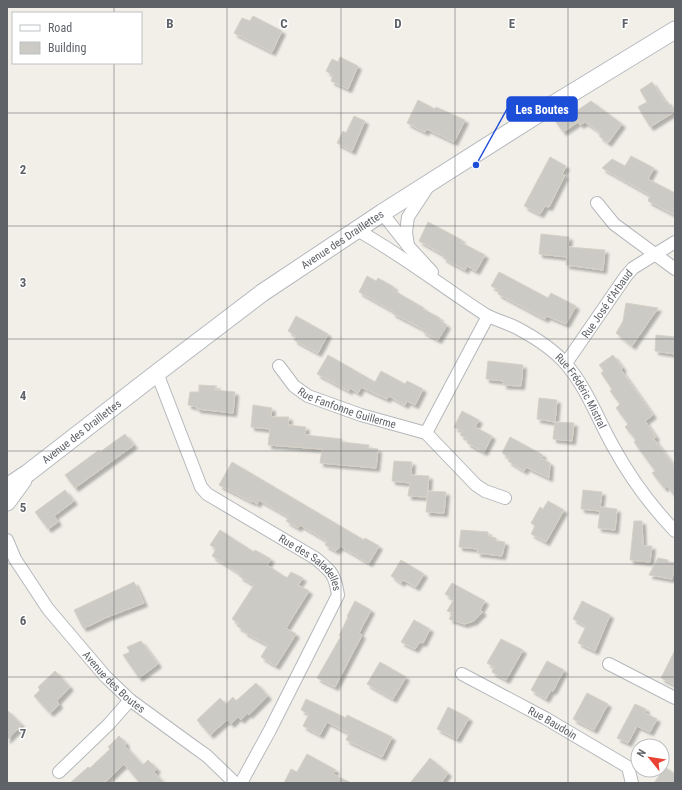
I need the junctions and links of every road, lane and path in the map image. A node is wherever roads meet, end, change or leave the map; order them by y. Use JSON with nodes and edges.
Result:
{"nodes":[{"id":1,"x":675,"y":30,"type":"edge"},
{"id":2,"x":429,"y":185,"type":"junction"},
{"id":3,"x":597,"y":203,"type":"dead end"},
{"id":4,"x":382,"y":213,"type":"junction"},
{"id":5,"x":357,"y":230,"type":"junction"},
{"id":6,"x":675,"y":242,"type":"edge"},
{"id":7,"x":408,"y":247,"type":"junction"},
{"id":8,"x":656,"y":254,"type":"junction"},
{"id":9,"x":675,"y":268,"type":"edge"},
{"id":10,"x":450,"y":290,"type":"junction"},
{"id":11,"x":488,"y":316,"type":"junction"},
{"id":12,"x":566,"y":363,"type":"junction"},
{"id":13,"x":279,"y":366,"type":"dead end"},
{"id":14,"x":157,"y":373,"type":"junction"},
{"id":15,"x":426,"y":433,"type":"junction"},
{"id":16,"x":28,"y":473,"type":"junction"},
{"id":17,"x":7,"y":487,"type":"edge"},
{"id":18,"x":505,"y":498,"type":"dead end"},
{"id":19,"x":7,"y":502,"type":"edge"},
{"id":20,"x":675,"y":531,"type":"edge"},
{"id":21,"x":7,"y":540,"type":"edge"},
{"id":22,"x":11,"y":555,"type":"edge"},
{"id":23,"x":608,"y":664,"type":"dead end"},
{"id":24,"x":462,"y":674,"type":"dead end"},
{"id":25,"x":675,"y":698,"type":"edge"},
{"id":26,"x":130,"y":700,"type":"junction"},
{"id":27,"x":59,"y":772,"type":"dead end"},
{"id":28,"x":235,"y":783,"type":"edge"},
{"id":29,"x":241,"y":783,"type":"edge"},
{"id":30,"x":632,"y":783,"type":"edge"}],
"edges":[{"from":1,"to":2,"type":"street","name":"Avenue des Draillettes"},
{"from":2,"to":4,"type":"street","name":"Avenue des Draillettes"},
{"from":2,"to":7,"type":"street"},
{"from":3,"to":8,"type":"street"},
{"from":4,"to":5,"type":"street","name":"Avenue des Draillettes"},
{"from":4,"to":7,"type":"street","name":"Rue Frédéric Mistral"},
{"from":5,"to":10,"type":"street","name":"Rue Frédéric Mistral"},
{"from":5,"to":14,"type":"street","name":"Avenue des Draillettes"},
{"from":6,"to":8,"type":"street","name":"Rue José d'Arbaud"},
{"from":7,"to":10,"type":"street","name":"Rue Frédéric Mistral"},
{"from":8,"to":9,"type":"street"},
{"from":8,"to":12,"type":"street","name":"Rue José d'Arbaud"},
{"from":10,"to":11,"type":"street","name":"Rue Frédéric Mistral"},
{"from":11,"to":12,"type":"street","name":"Rue Frédéric Mistral"},
{"from":11,"to":15,"type":"street"},
{"from":12,"to":20,"type":"street","name":"Rue Frédéric Mistral"},
{"from":13,"to":15,"type":"street","name":"Rue Fanfonne Guillerme"},
{"from":14,"to":16,"type":"street","name":"Avenue des Draillettes"},
{"from":14,"to":29,"type":"street","name":"Rue des Saladelles"},
{"from":15,"to":18,"type":"street"},
{"from":16,"to":17,"type":"street","name":"Avenue des Draillettes"},
{"from":16,"to":19,"type":"street","name":"Avenue des Draillettes"},
{"from":21,"to":22,"type":"street","name":"Avenue des Boutes"},
{"from":22,"to":26,"type":"street","name":"Avenue des Boutes"},
{"from":23,"to":25,"type":"street"},
{"from":24,"to":30,"type":"street","name":"Rue Baudoin"},
{"from":26,"to":27,"type":"street"},
{"from":26,"to":28,"type":"street","name":"Avenue des Boutes"}]}
